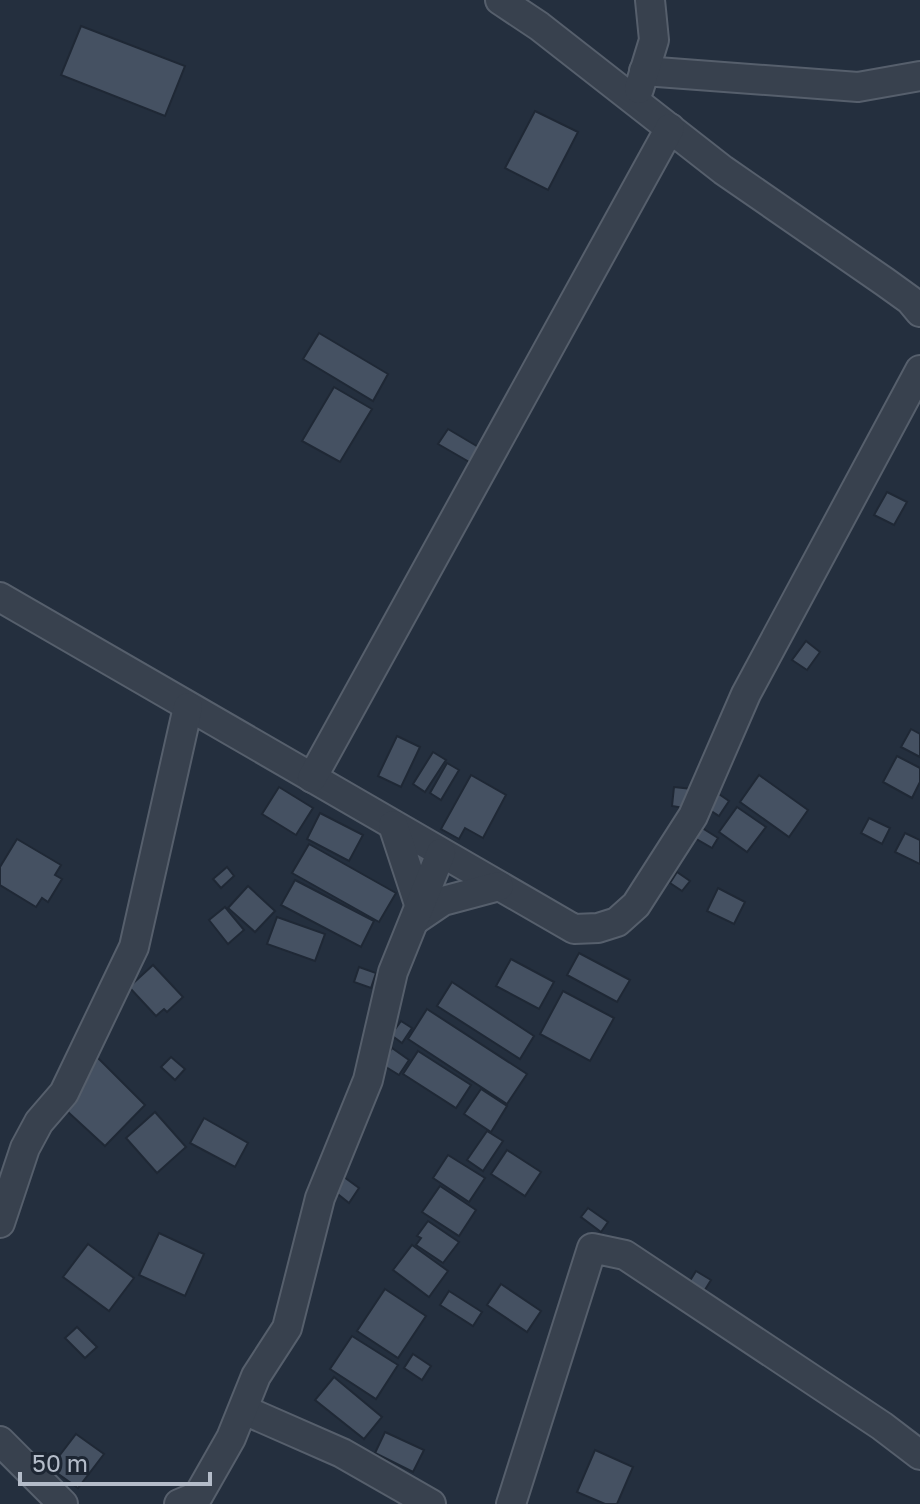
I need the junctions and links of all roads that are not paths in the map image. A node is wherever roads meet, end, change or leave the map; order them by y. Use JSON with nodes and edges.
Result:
{"nodes":[{"id":1,"x":500,"y":0,"type":"edge"},
{"id":2,"x":650,"y":0,"type":"edge"},
{"id":3,"x":644,"y":71,"type":"junction"},
{"id":4,"x":920,"y":76,"type":"edge"},
{"id":5,"x":635,"y":100,"type":"junction"},
{"id":6,"x":670,"y":128,"type":"junction"},
{"id":7,"x":920,"y":312,"type":"edge"},
{"id":8,"x":920,"y":370,"type":"edge"},
{"id":9,"x":0,"y":597,"type":"edge"},
{"id":10,"x":188,"y":707,"type":"junction"},
{"id":11,"x":312,"y":778,"type":"junction"},
{"id":12,"x":393,"y":825,"type":"junction"},
{"id":13,"x":441,"y":853,"type":"junction"},
{"id":14,"x":499,"y":886,"type":"junction"},
{"id":15,"x":418,"y":914,"type":"junction"},
{"id":16,"x":0,"y":1223,"type":"edge"},
{"id":17,"x":244,"y":1410,"type":"junction"},
{"id":18,"x":0,"y":1441,"type":"edge"},
{"id":19,"x":920,"y":1455,"type":"edge"},
{"id":20,"x":63,"y":1504,"type":"edge"},
{"id":21,"x":179,"y":1504,"type":"edge"},
{"id":22,"x":431,"y":1504,"type":"edge"},
{"id":23,"x":511,"y":1504,"type":"edge"}],
"edges":[{"from":1,"to":5,"type":"street"},
{"from":2,"to":3,"type":"street"},
{"from":3,"to":4,"type":"street"},
{"from":3,"to":5,"type":"street"},
{"from":5,"to":6,"type":"street"},
{"from":6,"to":7,"type":"street"},
{"from":6,"to":11,"type":"street"},
{"from":8,"to":14,"type":"street"},
{"from":9,"to":10,"type":"street"},
{"from":10,"to":11,"type":"street"},
{"from":10,"to":16,"type":"street"},
{"from":11,"to":12,"type":"street"},
{"from":12,"to":13,"type":"street"},
{"from":12,"to":15,"type":"street"},
{"from":13,"to":14,"type":"street"},
{"from":13,"to":15,"type":"street"},
{"from":14,"to":15,"type":"street"},
{"from":15,"to":17,"type":"street"},
{"from":17,"to":21,"type":"street"},
{"from":17,"to":22,"type":"street"},
{"from":18,"to":20,"type":"street"},
{"from":19,"to":23,"type":"street"}]}
